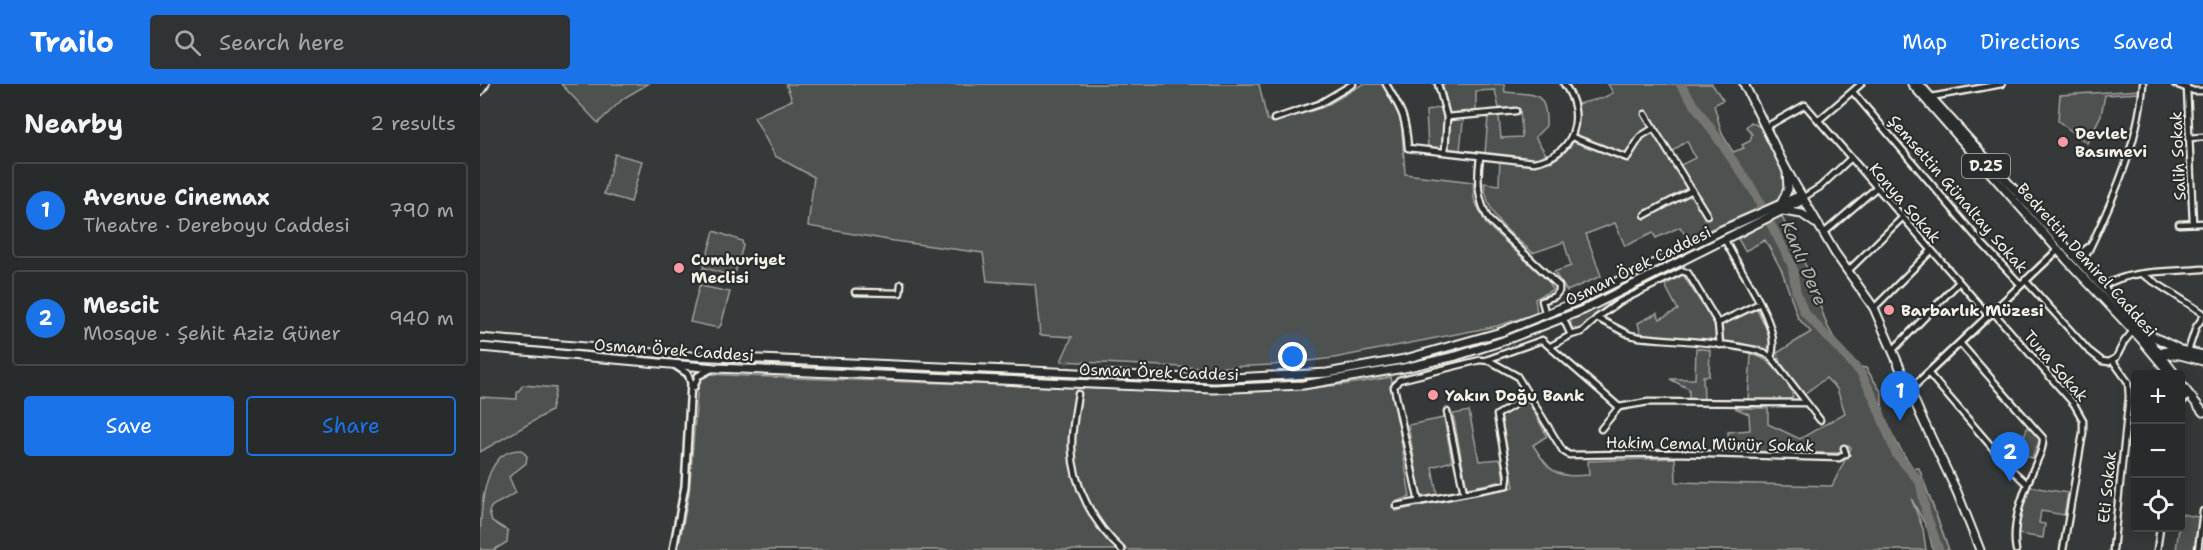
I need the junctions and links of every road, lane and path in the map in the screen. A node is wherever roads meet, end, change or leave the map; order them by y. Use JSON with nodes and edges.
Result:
{"nodes":[{"id":1,"x":485,"y":84,"type":"edge"},
{"id":2,"x":1353,"y":84,"type":"edge"},
{"id":3,"x":1386,"y":84,"type":"edge"},
{"id":4,"x":1438,"y":84,"type":"edge"},
{"id":5,"x":1563,"y":84,"type":"edge"},
{"id":6,"x":1743,"y":84,"type":"edge"},
{"id":7,"x":1861,"y":84,"type":"edge"},
{"id":8,"x":1912,"y":84,"type":"edge"},
{"id":9,"x":1919,"y":84,"type":"edge"},
{"id":10,"x":2002,"y":84,"type":"edge"},
{"id":11,"x":2143,"y":84,"type":"edge"},
{"id":12,"x":2175,"y":84,"type":"edge"},
{"id":13,"x":2187,"y":88,"type":"junction"},
{"id":14,"x":480,"y":91,"type":"edge"},
{"id":15,"x":2203,"y":91,"type":"edge"},
{"id":16,"x":1853,"y":92,"type":"junction"},
{"id":17,"x":1929,"y":98,"type":"junction"},
{"id":18,"x":1516,"y":111,"type":"dead end"},
{"id":19,"x":1645,"y":114,"type":"dead end"},
{"id":20,"x":1447,"y":117,"type":"junction"},
{"id":21,"x":1274,"y":119,"type":"dead end"},
{"id":22,"x":1819,"y":120,"type":"junction"},
{"id":23,"x":1766,"y":127,"type":"junction"},
{"id":24,"x":1654,"y":128,"type":"junction"},
{"id":25,"x":1572,"y":137,"type":"junction"},
{"id":26,"x":2203,"y":137,"type":"edge"},
{"id":27,"x":2188,"y":138,"type":"junction"},
{"id":28,"x":1445,"y":152,"type":"junction"},
{"id":29,"x":1480,"y":157,"type":"junction"},
{"id":30,"x":1851,"y":158,"type":"junction"},
{"id":31,"x":1786,"y":169,"type":"junction"},
{"id":32,"x":1876,"y":188,"type":"junction"},
{"id":33,"x":1692,"y":190,"type":"junction"},
{"id":34,"x":1801,"y":198,"type":"junction"},
{"id":35,"x":1777,"y":209,"type":"junction"},
{"id":36,"x":1645,"y":215,"type":"dead end"},
{"id":37,"x":1707,"y":215,"type":"dead end"},
{"id":38,"x":1902,"y":218,"type":"junction"},
{"id":39,"x":1755,"y":219,"type":"junction"},
{"id":40,"x":2193,"y":223,"type":"junction"},
{"id":41,"x":2203,"y":223,"type":"edge"},
{"id":42,"x":1815,"y":224,"type":"junction"},
{"id":43,"x":2179,"y":224,"type":"dead end"},
{"id":44,"x":1824,"y":233,"type":"junction"},
{"id":45,"x":1724,"y":238,"type":"junction"},
{"id":46,"x":1828,"y":240,"type":"junction"},
{"id":47,"x":2092,"y":244,"type":"junction"},
{"id":48,"x":1931,"y":251,"type":"junction"},
{"id":49,"x":2064,"y":252,"type":"junction"},
{"id":50,"x":2075,"y":256,"type":"junction"},
{"id":51,"x":2082,"y":264,"type":"junction"},
{"id":52,"x":2203,"y":269,"type":"edge"},
{"id":53,"x":1849,"y":270,"type":"junction"},
{"id":54,"x":2142,"y":274,"type":"junction"},
{"id":55,"x":2023,"y":282,"type":"junction"},
{"id":56,"x":1958,"y":283,"type":"junction"},
{"id":57,"x":901,"y":284,"type":"dead end"},
{"id":58,"x":2102,"y":287,"type":"junction"},
{"id":59,"x":855,"y":292,"type":"dead end"},
{"id":60,"x":1760,"y":303,"type":"junction"},
{"id":61,"x":1874,"y":308,"type":"junction"},
{"id":62,"x":1991,"y":314,"type":"junction"},
{"id":63,"x":1546,"y":315,"type":"junction"},
{"id":64,"x":2203,"y":315,"type":"edge"},
{"id":65,"x":1563,"y":318,"type":"junction"},
{"id":66,"x":1597,"y":318,"type":"junction"},
{"id":67,"x":1718,"y":323,"type":"junction"},
{"id":68,"x":2138,"y":330,"type":"junction"},
{"id":69,"x":1571,"y":335,"type":"junction"},
{"id":70,"x":480,"y":338,"type":"edge"},
{"id":71,"x":1960,"y":344,"type":"junction"},
{"id":72,"x":1720,"y":345,"type":"junction"},
{"id":73,"x":1551,"y":346,"type":"junction"},
{"id":74,"x":480,"y":347,"type":"edge"},
{"id":75,"x":1893,"y":351,"type":"junction"},
{"id":76,"x":2185,"y":352,"type":"junction"},
{"id":77,"x":2203,"y":355,"type":"edge"},
{"id":78,"x":2158,"y":356,"type":"junction"},
{"id":79,"x":1771,"y":357,"type":"junction"},
{"id":80,"x":1485,"y":360,"type":"junction"},
{"id":81,"x":2113,"y":361,"type":"junction"},
{"id":82,"x":2203,"y":361,"type":"edge"},
{"id":83,"x":674,"y":365,"type":"junction"},
{"id":84,"x":715,"y":368,"type":"junction"},
{"id":85,"x":2169,"y":370,"type":"edge"},
{"id":86,"x":2170,"y":370,"type":"edge"},
{"id":87,"x":1929,"y":374,"type":"junction"},
{"id":88,"x":1910,"y":390,"type":"junction"},
{"id":89,"x":2185,"y":390,"type":"edge"},
{"id":90,"x":1078,"y":394,"type":"tunnel mouth"},
{"id":91,"x":2189,"y":395,"type":"junction"},
{"id":92,"x":1529,"y":396,"type":"junction"},
{"id":93,"x":2185,"y":400,"type":"edge"},
{"id":94,"x":1806,"y":403,"type":"junction"},
{"id":95,"x":1619,"y":407,"type":"junction"},
{"id":96,"x":1447,"y":412,"type":"dead end"},
{"id":97,"x":2203,"y":412,"type":"edge"},
{"id":98,"x":1820,"y":420,"type":"dead end"},
{"id":99,"x":1601,"y":429,"type":"dead end"},
{"id":100,"x":689,"y":433,"type":"junction"},
{"id":101,"x":1844,"y":448,"type":"dead end"},
{"id":102,"x":2027,"y":484,"type":"junction"},
{"id":103,"x":1464,"y":493,"type":"junction"},
{"id":104,"x":1419,"y":502,"type":"junction"},
{"id":105,"x":1396,"y":506,"type":"dead end"},
{"id":106,"x":2203,"y":511,"type":"edge"},
{"id":107,"x":2159,"y":532,"type":"edge"},
{"id":108,"x":672,"y":550,"type":"edge"},
{"id":109,"x":1122,"y":550,"type":"edge"},
{"id":110,"x":1980,"y":550,"type":"edge"},
{"id":111,"x":2016,"y":550,"type":"edge"},
{"id":112,"x":2063,"y":550,"type":"edge"},
{"id":113,"x":2113,"y":550,"type":"edge"},
{"id":114,"x":2157,"y":550,"type":"edge"},
{"id":115,"x":2198,"y":550,"type":"edge"}],
"edges":[{"from":1,"to":14,"type":"main road"},
{"from":2,"to":21,"type":"street"},
{"from":3,"to":28,"type":"street"},
{"from":4,"to":20,"type":"street"},
{"from":5,"to":25,"type":"street"},
{"from":6,"to":23,"type":"main road"},
{"from":7,"to":16,"type":"street"},
{"from":8,"to":17,"type":"main road","name":"Bedrettin Demirel Caddesi","number":"D.25"},
{"from":9,"to":17,"type":"main road","name":"Bedrettin Demirel Caddesi","number":"D.25"},
{"from":10,"to":17,"type":"street"},
{"from":11,"to":47,"type":"street"},
{"from":12,"to":13,"type":"street"},
{"from":13,"to":15,"type":"street"},
{"from":13,"to":27,"type":"street","name":"Salih Sokak"},
{"from":16,"to":22,"type":"street"},
{"from":16,"to":55,"type":"street","name":"Şemsettin Günaltay Sokak"},
{"from":17,"to":49,"type":"main road","name":"Bedrettin Demirel Caddesi","number":"D.25"},
{"from":18,"to":20,"type":"street"},
{"from":19,"to":24,"type":"street"},
{"from":20,"to":28,"type":"street"},
{"from":22,"to":23,"type":"street","name":"Konya Sokak"},
{"from":22,"to":30,"type":"street","name":"Konya Sokak"},
{"from":23,"to":31,"type":"main road"},
{"from":24,"to":25,"type":"street"},
{"from":24,"to":33,"type":"street"},
{"from":25,"to":29,"type":"street"},
{"from":26,"to":27,"type":"street"},
{"from":27,"to":40,"type":"street","name":"Salih Sokak"},
{"from":28,"to":29,"type":"street"},
{"from":29,"to":63,"type":"street"},
{"from":30,"to":32,"type":"street","name":"Konya Sokak"},
{"from":30,"to":34,"type":"street"},
{"from":31,"to":34,"type":"main road"},
{"from":31,"to":35,"type":"main road"},
{"from":32,"to":38,"type":"street","name":"Konya Sokak"},
{"from":32,"to":44,"type":"street"},
{"from":33,"to":36,"type":"street"},
{"from":33,"to":37,"type":"street"},
{"from":34,"to":35,"type":"main road","name":"Osman Örek Caddesi"},
{"from":34,"to":42,"type":"main road"},
{"from":34,"to":44,"type":"main road"},
{"from":35,"to":39,"type":"main road","name":"Osman Örek Caddesi"},
{"from":35,"to":42,"type":"main road"},
{"from":38,"to":48,"type":"street","name":"Konya Sokak"},
{"from":38,"to":53,"type":"street"},
{"from":39,"to":45,"type":"main road","name":"Osman Örek Caddesi"},
{"from":39,"to":63,"type":"main road","name":"Osman Örek Caddesi"},
{"from":40,"to":41,"type":"street"},
{"from":40,"to":43,"type":"street"},
{"from":42,"to":46,"type":"main road"},
{"from":44,"to":46,"type":"main road"},
{"from":45,"to":60,"type":"street"},
{"from":45,"to":65,"type":"main road","name":"Osman Örek Caddesi"},
{"from":46,"to":53,"type":"main road"},
{"from":47,"to":50,"type":"street"},
{"from":47,"to":51,"type":"street"},
{"from":48,"to":56,"type":"street","name":"Konya Sokak"},
{"from":48,"to":61,"type":"street"},
{"from":49,"to":50,"type":"main road","name":"Bedrettin Demirel Caddesi","number":"D.25"},
{"from":49,"to":50,"type":"street"},
{"from":49,"to":55,"type":"street"},
{"from":49,"to":68,"type":"main road","name":"Bedrettin Demirel Caddesi","number":"D.25"},
{"from":50,"to":51,"type":"main road","name":"Bedrettin Demirel Caddesi","number":"D.25"},
{"from":51,"to":58,"type":"main road","name":"Bedrettin Demirel Caddesi","number":"D.25"},
{"from":52,"to":54,"type":"street"},
{"from":53,"to":61,"type":"main road"},
{"from":54,"to":58,"type":"street"},
{"from":54,"to":64,"type":"street"},
{"from":55,"to":62,"type":"street"},
{"from":55,"to":81,"type":"street","name":"Şemsettin Günaltay Sokak"},
{"from":56,"to":62,"type":"street","name":"Konya Sokak"},
{"from":56,"to":75,"type":"street"},
{"from":57,"to":59,"type":"street"},
{"from":58,"to":68,"type":"main road","name":"Bedrettin Demirel Caddesi","number":"D.25"},
{"from":60,"to":67,"type":"street"},
{"from":60,"to":79,"type":"street"},
{"from":61,"to":75,"type":"main road"},
{"from":62,"to":71,"type":"street"},
{"from":62,"to":112,"type":"street","name":"Tuna Sokak"},
{"from":63,"to":70,"type":"main road","name":"Osman Örek Caddesi"},
{"from":64,"to":76,"type":"street"},
{"from":65,"to":69,"type":"street"},
{"from":65,"to":84,"type":"main road","name":"Osman Örek Caddesi"},
{"from":66,"to":67,"type":"street"},
{"from":66,"to":69,"type":"street"},
{"from":66,"to":72,"type":"street"},
{"from":67,"to":72,"type":"street"},
{"from":68,"to":76,"type":"main road"},
{"from":68,"to":78,"type":"main road","name":"Bedrettin Demirel Caddesi","number":"D.25"},
{"from":68,"to":81,"type":"street"},
{"from":69,"to":73,"type":"street"},
{"from":71,"to":87,"type":"street"},
{"from":71,"to":102,"type":"street"},
{"from":72,"to":79,"type":"street"},
{"from":73,"to":80,"type":"street"},
{"from":73,"to":95,"type":"street"},
{"from":74,"to":83,"type":"main road","name":"Osman Örek Caddesi"},
{"from":75,"to":88,"type":"main road"},
{"from":76,"to":77,"type":"main road"},
{"from":76,"to":78,"type":"main road"},
{"from":76,"to":82,"type":"main road"},
{"from":76,"to":86,"type":"main road"},
{"from":78,"to":85,"type":"main road","name":"Bedrettin Demirel Caddesi","number":"D.25"},
{"from":79,"to":94,"type":"street"},
{"from":80,"to":92,"type":"street","name":"Hakim Cemal Münür Sokak"},
{"from":80,"to":104,"type":"street"},
{"from":81,"to":113,"type":"street","name":"Eti Sokak"},
{"from":83,"to":84,"type":"main road","name":"Osman Örek Caddesi"},
{"from":83,"to":100,"type":"street"},
{"from":84,"to":100,"type":"street"},
{"from":87,"to":88,"type":"street"},
{"from":87,"to":102,"type":"street"},
{"from":88,"to":110,"type":"main road"},
{"from":89,"to":91,"type":"main road"},
{"from":90,"to":109,"type":"street"},
{"from":91,"to":93,"type":"street"},
{"from":91,"to":97,"type":"main road"},
{"from":92,"to":101,"type":"street","name":"Hakim Cemal Münür Sokak"},
{"from":92,"to":103,"type":"street"},
{"from":94,"to":95,"type":"street"},
{"from":94,"to":98,"type":"street"},
{"from":95,"to":99,"type":"street"},
{"from":96,"to":103,"type":"street"},
{"from":100,"to":108,"type":"street"},
{"from":102,"to":111,"type":"street"},
{"from":103,"to":104,"type":"street"},
{"from":104,"to":105,"type":"street"},
{"from":106,"to":115,"type":"street"},
{"from":107,"to":114,"type":"street"}]}
